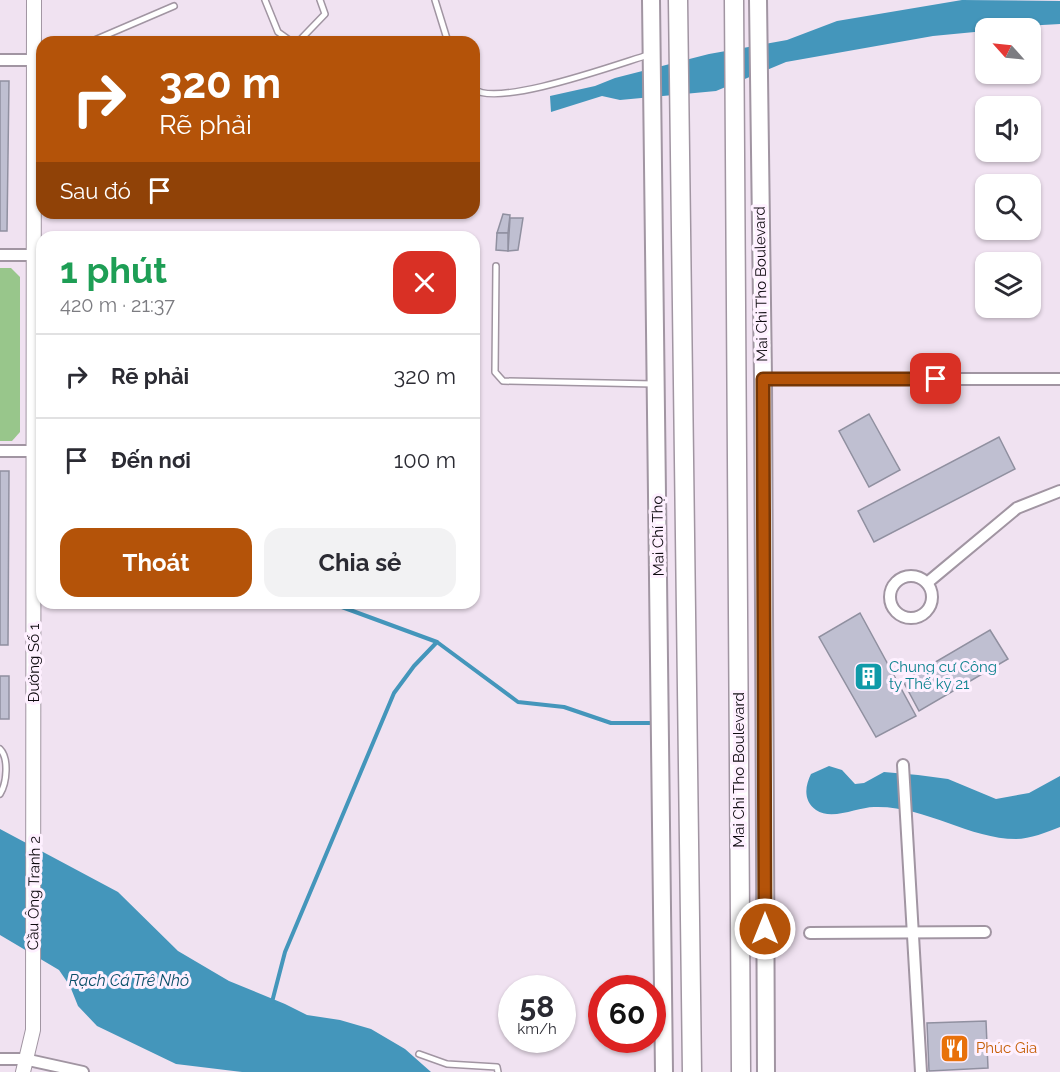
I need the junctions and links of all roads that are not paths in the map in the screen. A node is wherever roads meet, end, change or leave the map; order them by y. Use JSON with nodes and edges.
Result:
{"nodes":[{"id":1,"x":34,"y":0,"type":"edge"},
{"id":2,"x":265,"y":0,"type":"edge"},
{"id":3,"x":320,"y":0,"type":"edge"},
{"id":4,"x":435,"y":0,"type":"edge"},
{"id":5,"x":651,"y":0,"type":"edge"},
{"id":6,"x":678,"y":0,"type":"edge"},
{"id":7,"x":734,"y":0,"type":"edge"},
{"id":8,"x":758,"y":0,"type":"edge"},
{"id":9,"x":174,"y":6,"type":"dead end"},
{"id":10,"x":36,"y":36,"type":"edge"},
{"id":11,"x":104,"y":36,"type":"edge"},
{"id":12,"x":284,"y":36,"type":"edge"},
{"id":13,"x":304,"y":36,"type":"edge"},
{"id":14,"x":446,"y":36,"type":"edge"},
{"id":15,"x":652,"y":53,"type":"junction"},
{"id":16,"x":0,"y":60,"type":"edge"},
{"id":17,"x":36,"y":61,"type":"edge"},
{"id":18,"x":480,"y":94,"type":"edge"},
{"id":19,"x":36,"y":139,"type":"edge"},
{"id":20,"x":0,"y":255,"type":"edge"},
{"id":21,"x":33,"y":255,"type":"junction"},
{"id":22,"x":495,"y":266,"type":"dead end"},
{"id":23,"x":763,"y":379,"type":"junction"},
{"id":24,"x":1060,"y":379,"type":"edge"},
{"id":25,"x":656,"y":384,"type":"junction"},
{"id":26,"x":0,"y":451,"type":"edge"},
{"id":27,"x":33,"y":451,"type":"junction"},
{"id":28,"x":1060,"y":491,"type":"edge"},
{"id":29,"x":927,"y":583,"type":"dead end"},
{"id":30,"x":0,"y":749,"type":"edge"},
{"id":31,"x":903,"y":765,"type":"dead end"},
{"id":32,"x":36,"y":787,"type":"joint"},
{"id":33,"x":0,"y":794,"type":"edge"},
{"id":34,"x":985,"y":932,"type":"dead end"},
{"id":35,"x":810,"y":933,"type":"dead end"},
{"id":36,"x":912,"y":934,"type":"junction"},
{"id":37,"x":691,"y":1039,"type":"junction"},
{"id":38,"x":419,"y":1053,"type":"dead end"},
{"id":39,"x":0,"y":1059,"type":"edge"},
{"id":40,"x":23,"y":1066,"type":"edge"},
{"id":41,"x":83,"y":1072,"type":"edge"},
{"id":42,"x":498,"y":1072,"type":"edge"},
{"id":43,"x":664,"y":1072,"type":"edge"},
{"id":44,"x":692,"y":1072,"type":"edge"},
{"id":45,"x":704,"y":1072,"type":"edge"},
{"id":46,"x":741,"y":1072,"type":"edge"},
{"id":47,"x":766,"y":1072,"type":"edge"},
{"id":48,"x":921,"y":1072,"type":"edge"}],
"edges":[{"from":1,"to":10,"type":"street","name":"Đường Số 1"},
{"from":2,"to":12,"type":"lane"},
{"from":3,"to":13,"type":"lane"},
{"from":4,"to":14,"type":"lane"},
{"from":5,"to":15,"type":"main road","name":"Mai Chí Thọ"},
{"from":6,"to":37,"type":"highway"},
{"from":7,"to":46,"type":"highway","name":"Mai Chi Tho Boulevard"},
{"from":8,"to":23,"type":"main road","name":"Mai Chi Tho Boulevard"},
{"from":9,"to":11,"type":"lane"},
{"from":15,"to":18,"type":"lane"},
{"from":15,"to":25,"type":"main road","name":"Mai Chí Thọ"},
{"from":16,"to":17,"type":"street"},
{"from":19,"to":21,"type":"street","name":"Đường Số 1"},
{"from":20,"to":21,"type":"street"},
{"from":21,"to":27,"type":"street","name":"Đường Số 1"},
{"from":22,"to":25,"type":"lane"},
{"from":23,"to":24,"type":"street"},
{"from":23,"to":47,"type":"main road","name":"Mai Chi Tho Boulevard"},
{"from":25,"to":43,"type":"main road","name":"Mai Chí Thọ"},
{"from":26,"to":27,"type":"street"},
{"from":27,"to":32,"type":"street","name":"Đường Số 1"},
{"from":28,"to":29,"type":"street"},
{"from":30,"to":33,"type":"lane"},
{"from":31,"to":36,"type":"street"},
{"from":32,"to":40,"type":"street","name":"Cầu Ông Tranh 2"},
{"from":34,"to":36,"type":"street"},
{"from":35,"to":36,"type":"street"},
{"from":36,"to":48,"type":"street"},
{"from":37,"to":44,"type":"highway"},
{"from":37,"to":45,"type":"highway"},
{"from":38,"to":42,"type":"lane"},
{"from":39,"to":40,"type":"street"},
{"from":40,"to":41,"type":"street"}]}
